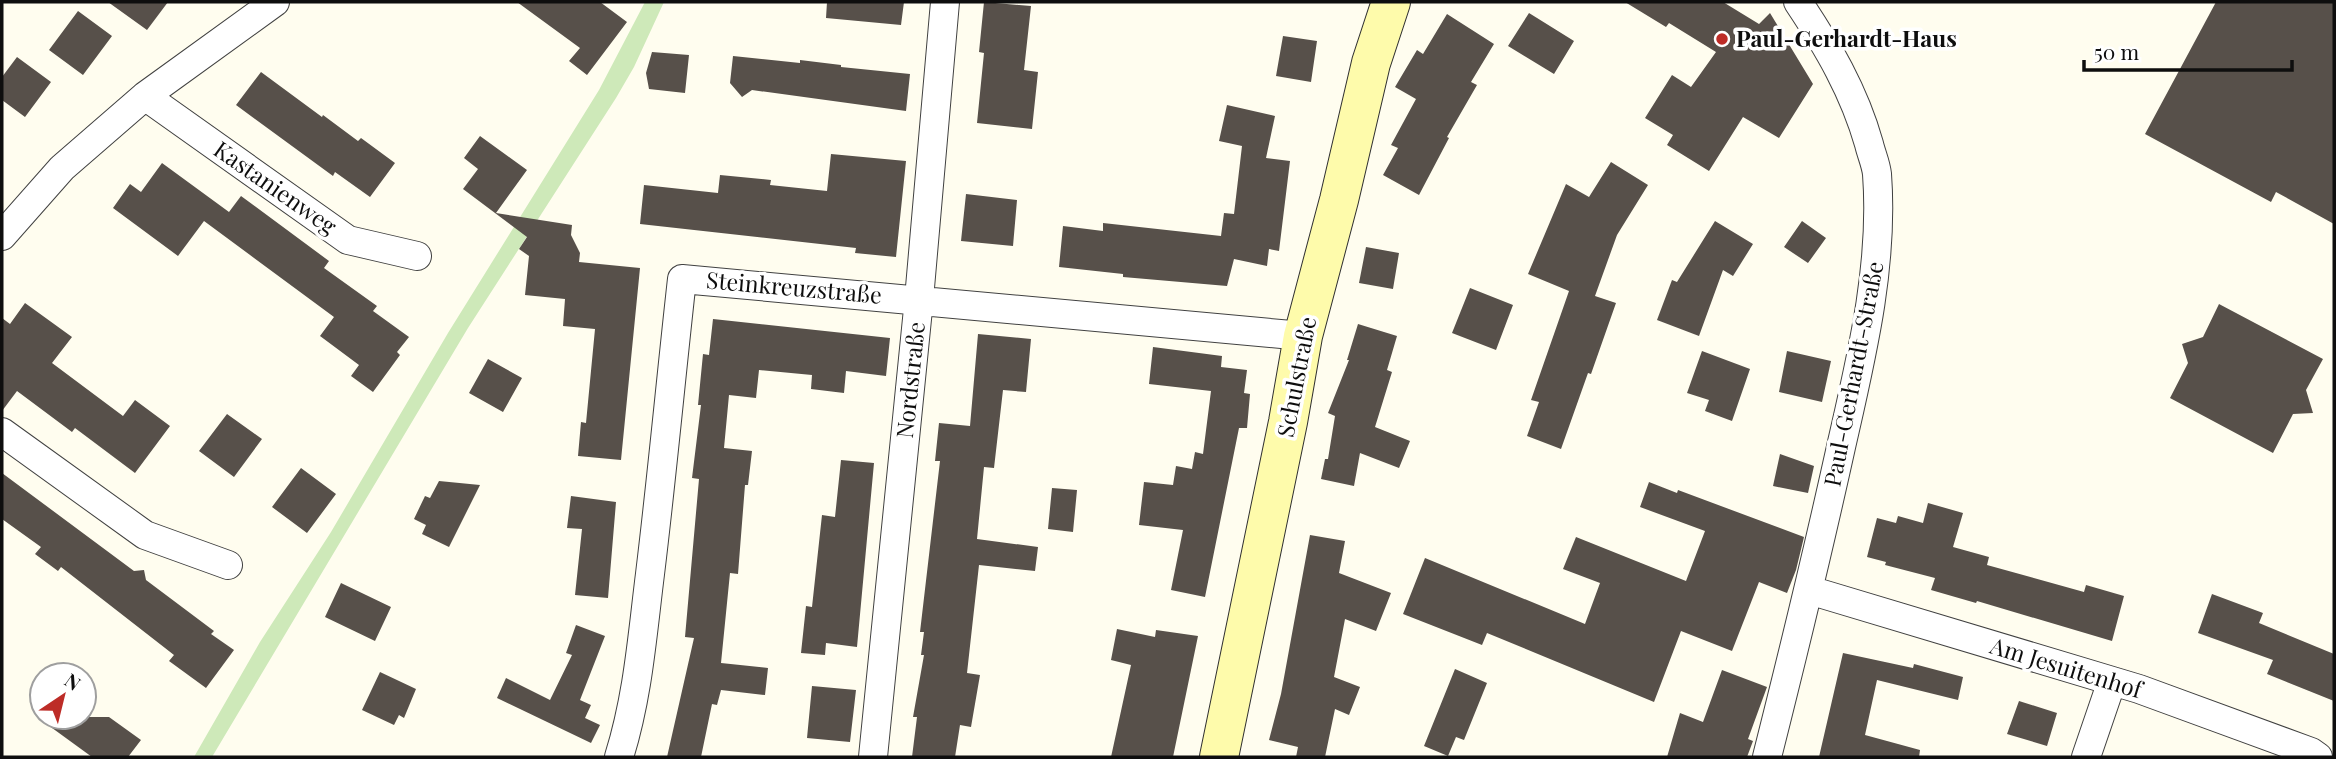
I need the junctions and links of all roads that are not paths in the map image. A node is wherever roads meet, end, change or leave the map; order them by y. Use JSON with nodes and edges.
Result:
{"nodes":[{"id":1,"x":275,"y":2,"type":"edge"},
{"id":2,"x":946,"y":2,"type":"edge"},
{"id":3,"x":1391,"y":2,"type":"edge"},
{"id":4,"x":1798,"y":2,"type":"edge"},
{"id":5,"x":145,"y":96,"type":"junction"},
{"id":6,"x":2,"y":236,"type":"edge"},
{"id":7,"x":417,"y":257,"type":"dead end"},
{"id":8,"x":920,"y":286,"type":"junction"},
{"id":9,"x":1303,"y":336,"type":"junction"},
{"id":10,"x":2,"y":432,"type":"edge"},
{"id":11,"x":228,"y":565,"type":"dead end"},
{"id":12,"x":1809,"y":590,"type":"junction"},
{"id":13,"x":2112,"y":681,"type":"junction"},
{"id":14,"x":619,"y":757,"type":"edge"},
{"id":15,"x":873,"y":757,"type":"edge"},
{"id":16,"x":1220,"y":757,"type":"edge"},
{"id":17,"x":1767,"y":757,"type":"edge"},
{"id":18,"x":2087,"y":757,"type":"edge"},
{"id":19,"x":2318,"y":757,"type":"edge"}],
"edges":[{"from":1,"to":5,"type":"street"},
{"from":2,"to":8,"type":"street","name":"Nordstraße"},
{"from":3,"to":9,"type":"street","name":"Schulstraße"},
{"from":4,"to":12,"type":"street","name":"Paul-Gerhardt-Straße"},
{"from":5,"to":6,"type":"street"},
{"from":5,"to":7,"type":"street","name":"Kastanienweg"},
{"from":8,"to":9,"type":"street","name":"Steinkreuzstraße"},
{"from":8,"to":14,"type":"street","name":"Steinkreuzstraße"},
{"from":8,"to":15,"type":"street","name":"Nordstraße"},
{"from":9,"to":16,"type":"street","name":"Schulstraße"},
{"from":10,"to":11,"type":"street"},
{"from":12,"to":13,"type":"street","name":"Am Jesuitenhof"},
{"from":12,"to":17,"type":"street","name":"Paul-Gerhardt-Straße"},
{"from":13,"to":18,"type":"street"},
{"from":13,"to":19,"type":"street","name":"Am Jesuitenhof"}]}
